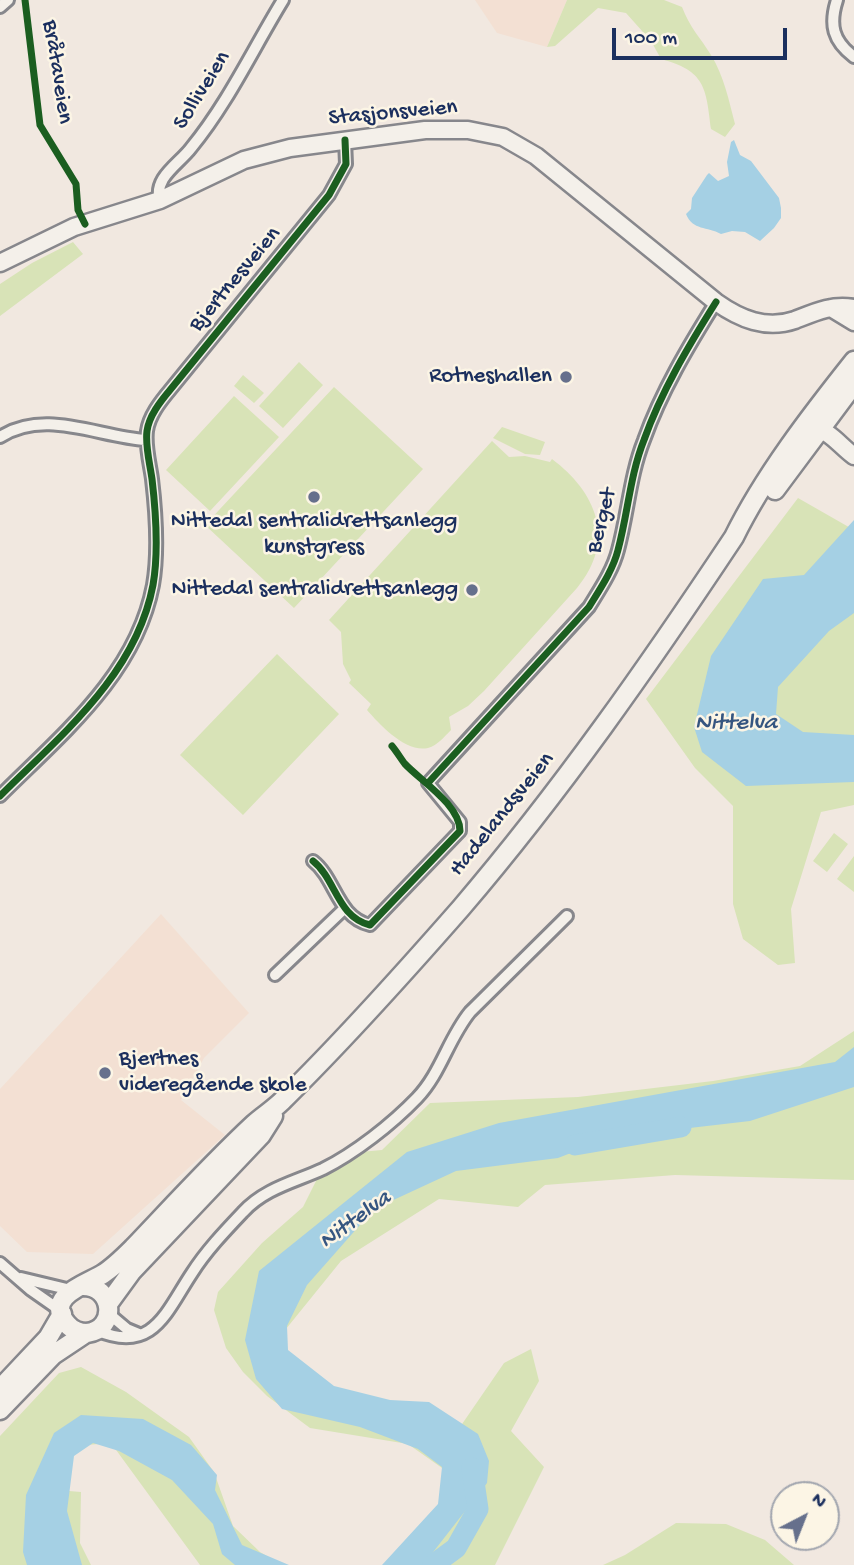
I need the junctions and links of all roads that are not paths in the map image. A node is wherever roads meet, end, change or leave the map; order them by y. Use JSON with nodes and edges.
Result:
{"nodes":[{"id":1,"x":8,"y":0,"type":"edge"},
{"id":2,"x":283,"y":0,"type":"edge"},
{"id":3,"x":837,"y":0,"type":"edge"},
{"id":4,"x":0,"y":7,"type":"edge"},
{"id":5,"x":854,"y":57,"type":"edge"},
{"id":6,"x":345,"y":140,"type":"junction"},
{"id":7,"x":160,"y":200,"type":"junction"},
{"id":8,"x":0,"y":263,"type":"edge"},
{"id":9,"x":716,"y":302,"type":"junction"},
{"id":10,"x":847,"y":309,"type":"edge"},
{"id":11,"x":854,"y":361,"type":"edge"},
{"id":12,"x":854,"y":384,"type":"edge"},
{"id":13,"x":813,"y":431,"type":"junction"},
{"id":14,"x":0,"y":437,"type":"edge"},
{"id":15,"x":146,"y":440,"type":"junction"},
{"id":16,"x":852,"y":455,"type":"edge"},
{"id":17,"x":0,"y":796,"type":"edge"},
{"id":18,"x":313,"y":861,"type":"dead end"},
{"id":19,"x":345,"y":908,"type":"junction"},
{"id":20,"x":567,"y":916,"type":"dead end"},
{"id":21,"x":275,"y":975,"type":"dead end"},
{"id":22,"x":283,"y":1101,"type":"junction"},
{"id":23,"x":0,"y":1262,"type":"edge"},
{"id":24,"x":20,"y":1278,"type":"junction"},
{"id":25,"x":76,"y":1288,"type":"junction"},
{"id":26,"x":108,"y":1308,"type":"junction"},
{"id":27,"x":62,"y":1312,"type":"junction"},
{"id":28,"x":91,"y":1331,"type":"junction"},
{"id":29,"x":139,"y":1334,"type":"junction"},
{"id":30,"x":0,"y":1389,"type":"edge"},
{"id":31,"x":0,"y":1410,"type":"edge"}],
"edges":[{"from":1,"to":4,"type":"street"},
{"from":2,"to":7,"type":"street","name":"Solliveien"},
{"from":3,"to":5,"type":"street"},
{"from":6,"to":7,"type":"main road","name":"Stasjonsveien"},
{"from":6,"to":9,"type":"main road","name":"Stasjonsveien"},
{"from":6,"to":15,"type":"street","name":"Bjertnesveien"},
{"from":7,"to":8,"type":"main road","name":"Stasjonsveien"},
{"from":9,"to":10,"type":"main road","name":"Stasjonsveien"},
{"from":9,"to":19,"type":"street","name":"Berget"},
{"from":11,"to":13,"type":"highway","name":"Hadelandsveien"},
{"from":12,"to":13,"type":"highway","name":"Hadelandsveien"},
{"from":13,"to":16,"type":"main road"},
{"from":13,"to":22,"type":"highway","name":"Hadelandsveien"},
{"from":14,"to":15,"type":"street"},
{"from":15,"to":17,"type":"street"},
{"from":18,"to":19,"type":"street"},
{"from":19,"to":21,"type":"street"},
{"from":20,"to":29,"type":"street"},
{"from":22,"to":25,"type":"highway","name":"Hadelandsveien"},
{"from":22,"to":26,"type":"highway","name":"Hadelandsveien"},
{"from":23,"to":24,"type":"street"},
{"from":24,"to":25,"type":"street"},
{"from":24,"to":27,"type":"street"},
{"from":25,"to":26,"type":"highway"},
{"from":25,"to":27,"type":"highway"},
{"from":26,"to":28,"type":"highway"},
{"from":26,"to":29,"type":"street"},
{"from":27,"to":28,"type":"highway"},
{"from":27,"to":30,"type":"highway"},
{"from":28,"to":29,"type":"street"},
{"from":28,"to":31,"type":"highway"}]}
